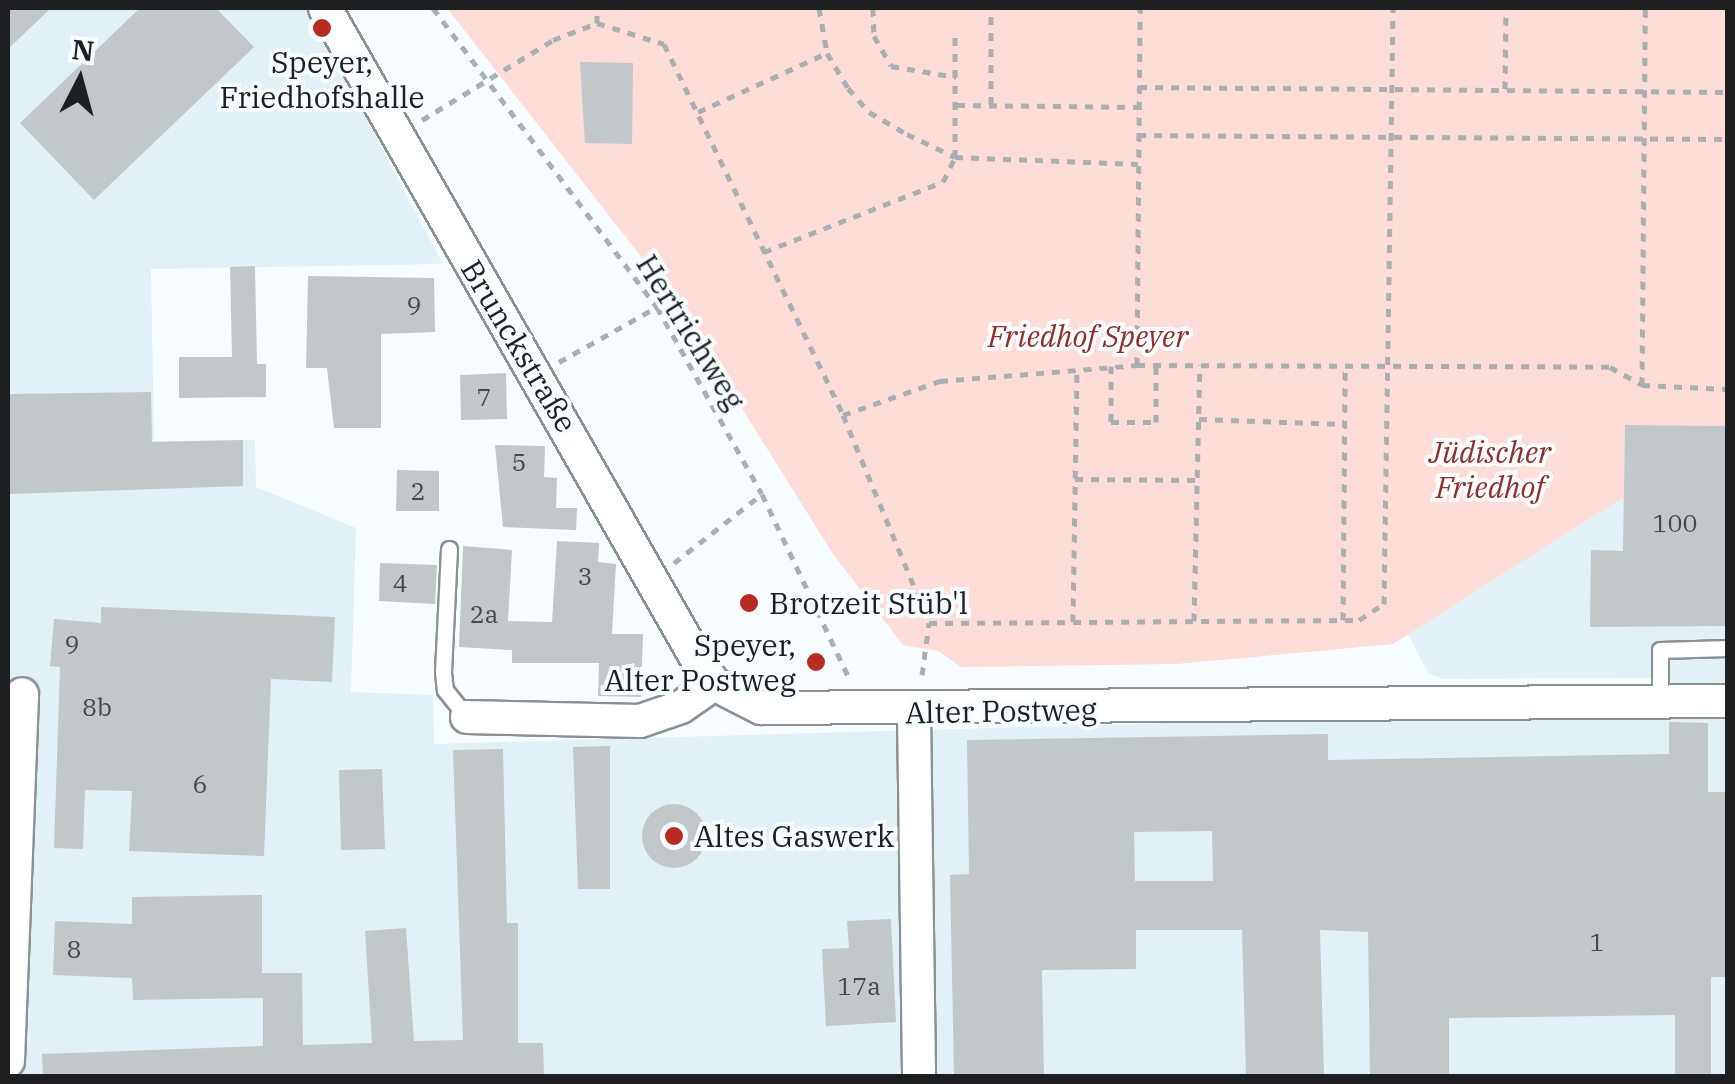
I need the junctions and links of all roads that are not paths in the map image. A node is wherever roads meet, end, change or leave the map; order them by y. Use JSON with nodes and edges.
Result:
{"nodes":[{"id":1,"x":325,"y":8,"type":"edge"},
{"id":2,"x":449,"y":549,"type":"dead end"},
{"id":3,"x":1728,"y":648,"type":"edge"},
{"id":4,"x":714,"y":684,"type":"junction"},
{"id":5,"x":22,"y":694,"type":"dead end"},
{"id":6,"x":1728,"y":701,"type":"edge"},
{"id":7,"x":1660,"y":702,"type":"junction"},
{"id":8,"x":914,"y":713,"type":"junction"},
{"id":9,"x":467,"y":717,"type":"joint"},
{"id":10,"x":8,"y":1061,"type":"edge"},
{"id":11,"x":919,"y":1076,"type":"edge"}],
"edges":[{"from":1,"to":4,"type":"street","name":"Brunckstraße"},
{"from":2,"to":9,"type":"lane"},
{"from":3,"to":7,"type":"lane"},
{"from":4,"to":8,"type":"street","name":"Alter Postweg"},
{"from":4,"to":9,"type":"street"},
{"from":5,"to":10,"type":"street"},
{"from":6,"to":7,"type":"street","name":"Alter Postweg"},
{"from":7,"to":8,"type":"street","name":"Alter Postweg"},
{"from":8,"to":11,"type":"street"}]}
